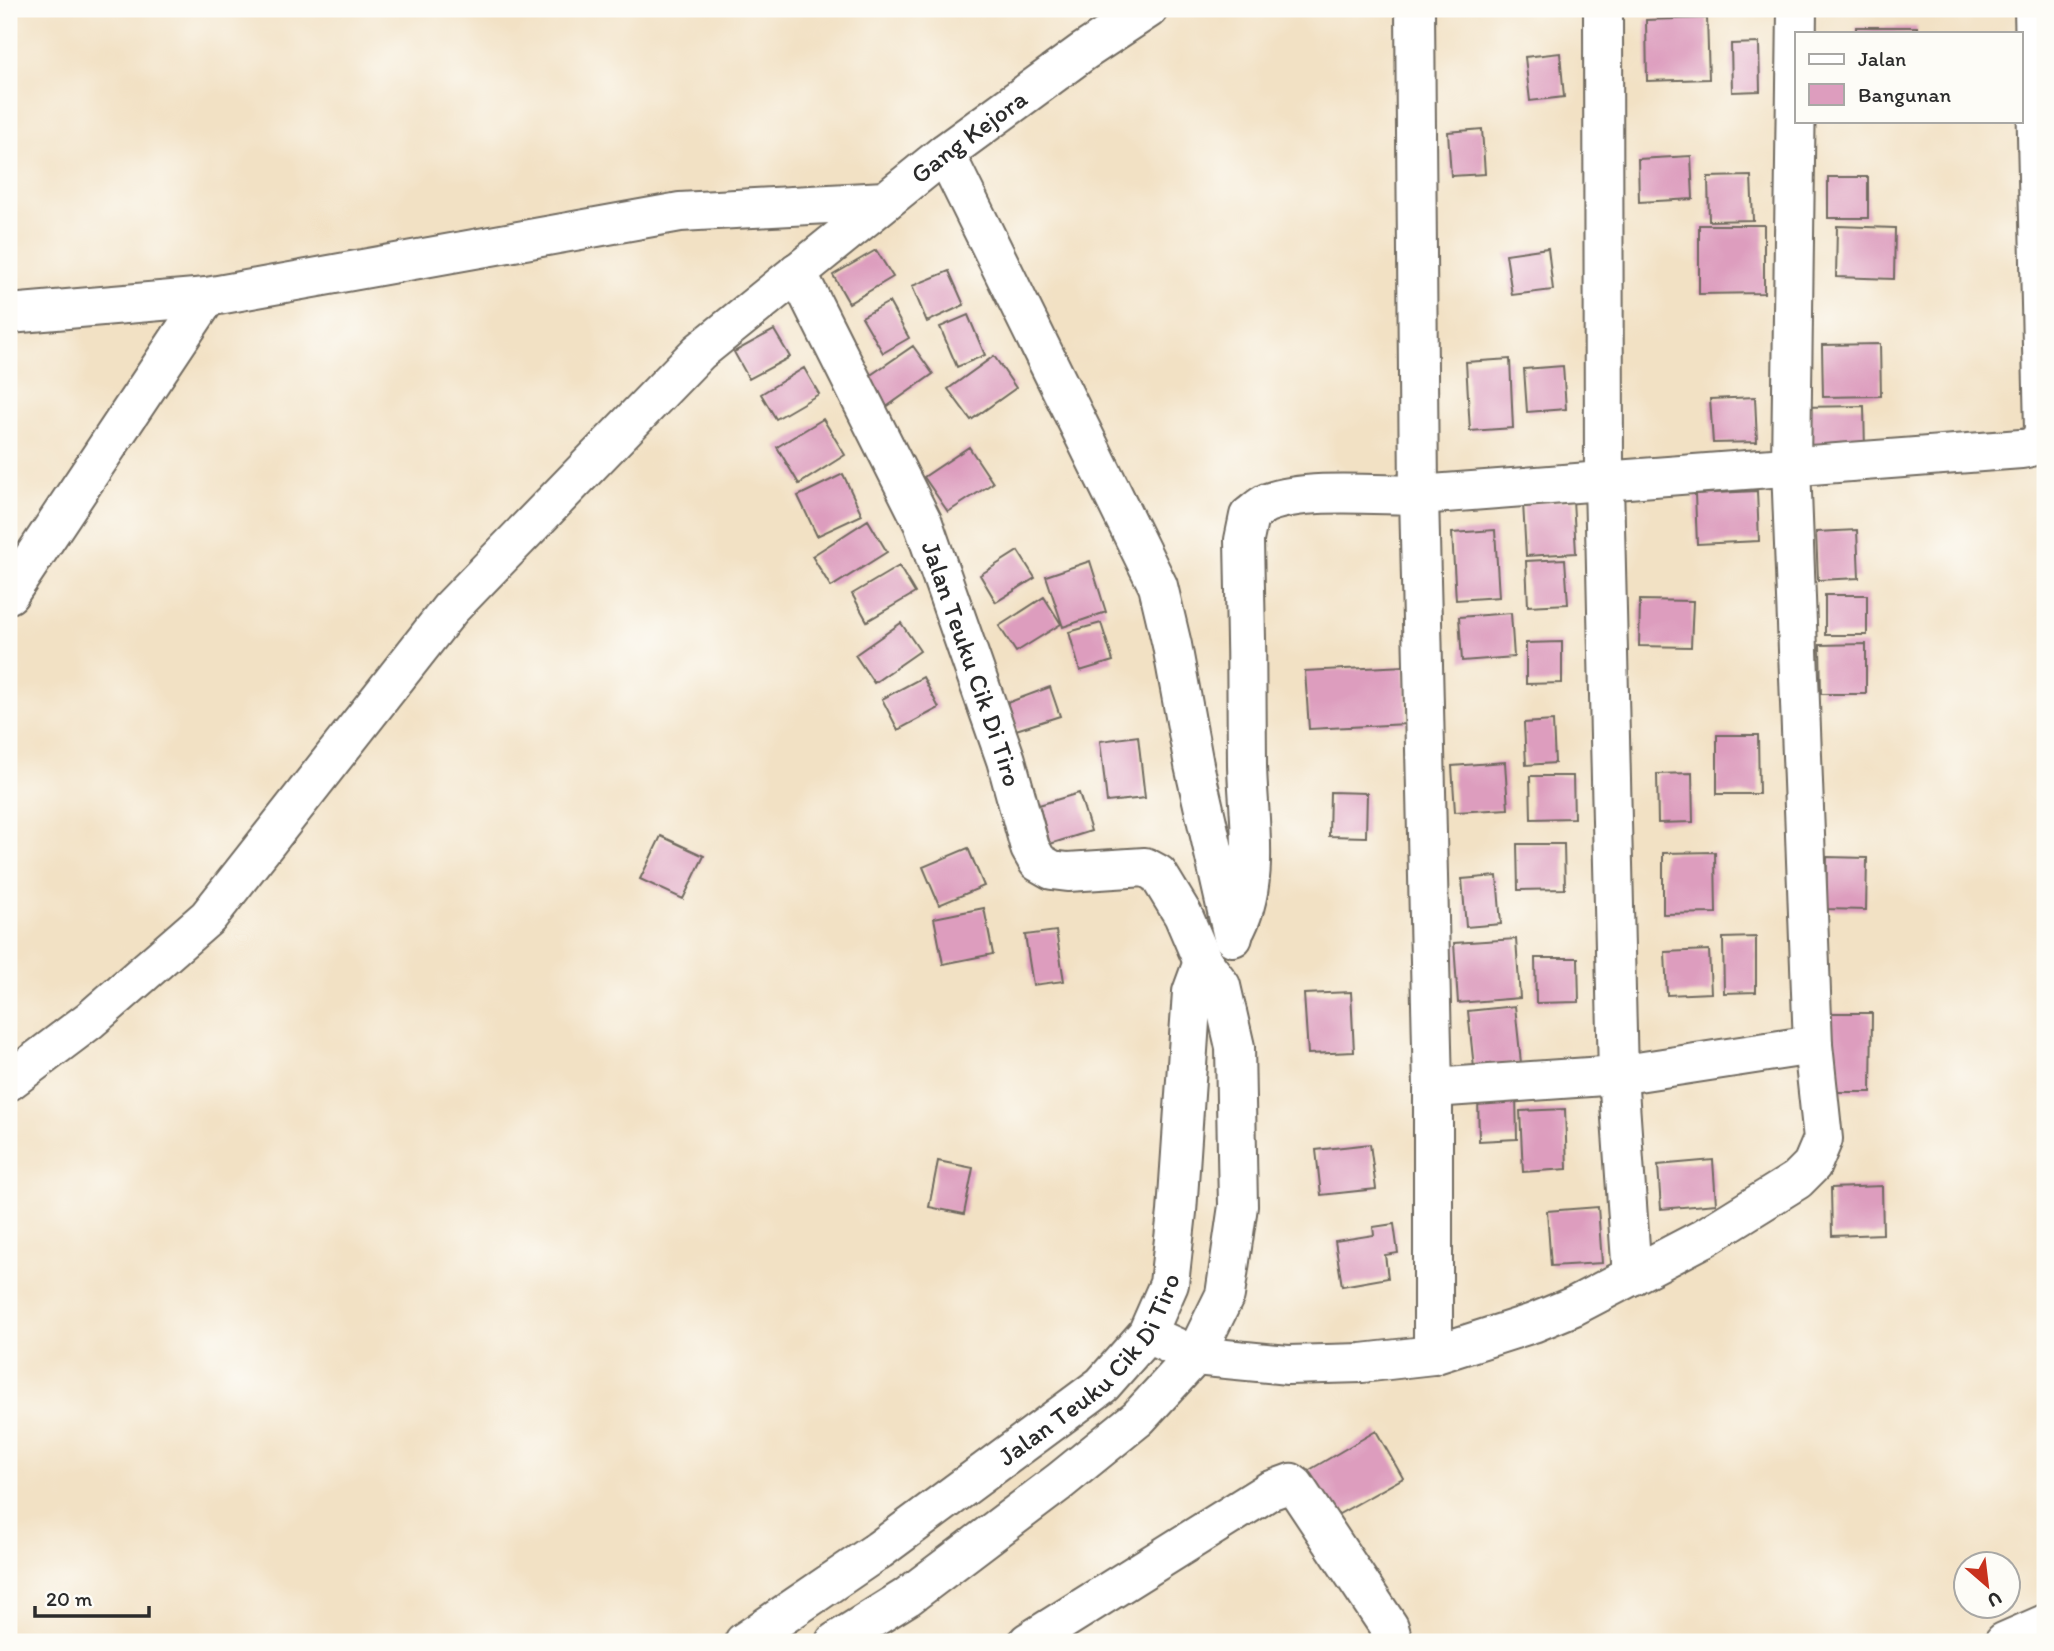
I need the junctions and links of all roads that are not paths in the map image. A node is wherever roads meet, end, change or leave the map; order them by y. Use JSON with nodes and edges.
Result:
{"nodes":[{"id":1,"x":1148,"y":9,"type":"edge"},
{"id":2,"x":1415,"y":9,"type":"edge"},
{"id":3,"x":1603,"y":9,"type":"edge"},
{"id":4,"x":1797,"y":9,"type":"edge"},
{"id":5,"x":2034,"y":9,"type":"edge"},
{"id":6,"x":1797,"y":32,"type":"edge"},
{"id":7,"x":1796,"y":122,"type":"edge"},
{"id":8,"x":945,"y":153,"type":"junction"},
{"id":9,"x":885,"y":201,"type":"junction"},
{"id":10,"x":797,"y":272,"type":"junction"},
{"id":11,"x":207,"y":297,"type":"junction"},
{"id":12,"x":15,"y":321,"type":"edge"},
{"id":13,"x":1791,"y":466,"type":"junction"},
{"id":14,"x":1604,"y":483,"type":"junction"},
{"id":15,"x":1419,"y":495,"type":"junction"},
{"id":16,"x":9,"y":594,"type":"edge"},
{"id":17,"x":1233,"y":934,"type":"junction"},
{"id":18,"x":1206,"y":980,"type":"junction"},
{"id":19,"x":1813,"y":1045,"type":"junction"},
{"id":20,"x":1618,"y":1075,"type":"junction"},
{"id":21,"x":9,"y":1081,"type":"edge"},
{"id":22,"x":1433,"y":1088,"type":"junction"},
{"id":23,"x":1632,"y":1276,"type":"junction"},
{"id":24,"x":1147,"y":1334,"type":"junction"},
{"id":25,"x":1433,"y":1354,"type":"junction"},
{"id":26,"x":1195,"y":1356,"type":"junction"},
{"id":27,"x":2045,"y":1624,"type":"edge"},
{"id":28,"x":744,"y":1642,"type":"edge"},
{"id":29,"x":835,"y":1642,"type":"edge"},
{"id":30,"x":1028,"y":1642,"type":"edge"},
{"id":31,"x":1393,"y":1642,"type":"edge"},
{"id":32,"x":2004,"y":1642,"type":"edge"}],
"edges":[{"from":1,"to":8,"type":"street","name":"Gang Kejora"},
{"from":2,"to":15,"type":"street"},
{"from":3,"to":14,"type":"street"},
{"from":4,"to":6,"type":"street"},
{"from":5,"to":13,"type":"street"},
{"from":7,"to":13,"type":"street"},
{"from":8,"to":9,"type":"street","name":"Gang Kejora"},
{"from":8,"to":17,"type":"street"},
{"from":9,"to":10,"type":"street","name":"Gang Kejora"},
{"from":9,"to":11,"type":"street"},
{"from":10,"to":18,"type":"street","name":"Jalan Teuku Cik Di Tiro"},
{"from":10,"to":21,"type":"street","name":"Gang Kejora"},
{"from":11,"to":12,"type":"street"},
{"from":11,"to":16,"type":"street"},
{"from":13,"to":14,"type":"street"},
{"from":13,"to":19,"type":"street"},
{"from":14,"to":15,"type":"street"},
{"from":14,"to":20,"type":"street"},
{"from":15,"to":17,"type":"street"},
{"from":15,"to":22,"type":"street"},
{"from":17,"to":18,"type":"street"},
{"from":18,"to":24,"type":"street","name":"Jalan Teuku Cik Di Tiro"},
{"from":18,"to":26,"type":"street","name":"Jalan Teuku Cik Di Tiro"},
{"from":19,"to":20,"type":"street"},
{"from":19,"to":23,"type":"street"},
{"from":20,"to":22,"type":"street"},
{"from":20,"to":23,"type":"street"},
{"from":22,"to":25,"type":"street"},
{"from":23,"to":25,"type":"street"},
{"from":24,"to":26,"type":"street"},
{"from":24,"to":28,"type":"street","name":"Jalan Teuku Cik Di Tiro"},
{"from":25,"to":26,"type":"street"},
{"from":26,"to":29,"type":"street","name":"Jalan Teuku Cik Di Tiro"},
{"from":27,"to":32,"type":"street"},
{"from":30,"to":31,"type":"street"}]}
